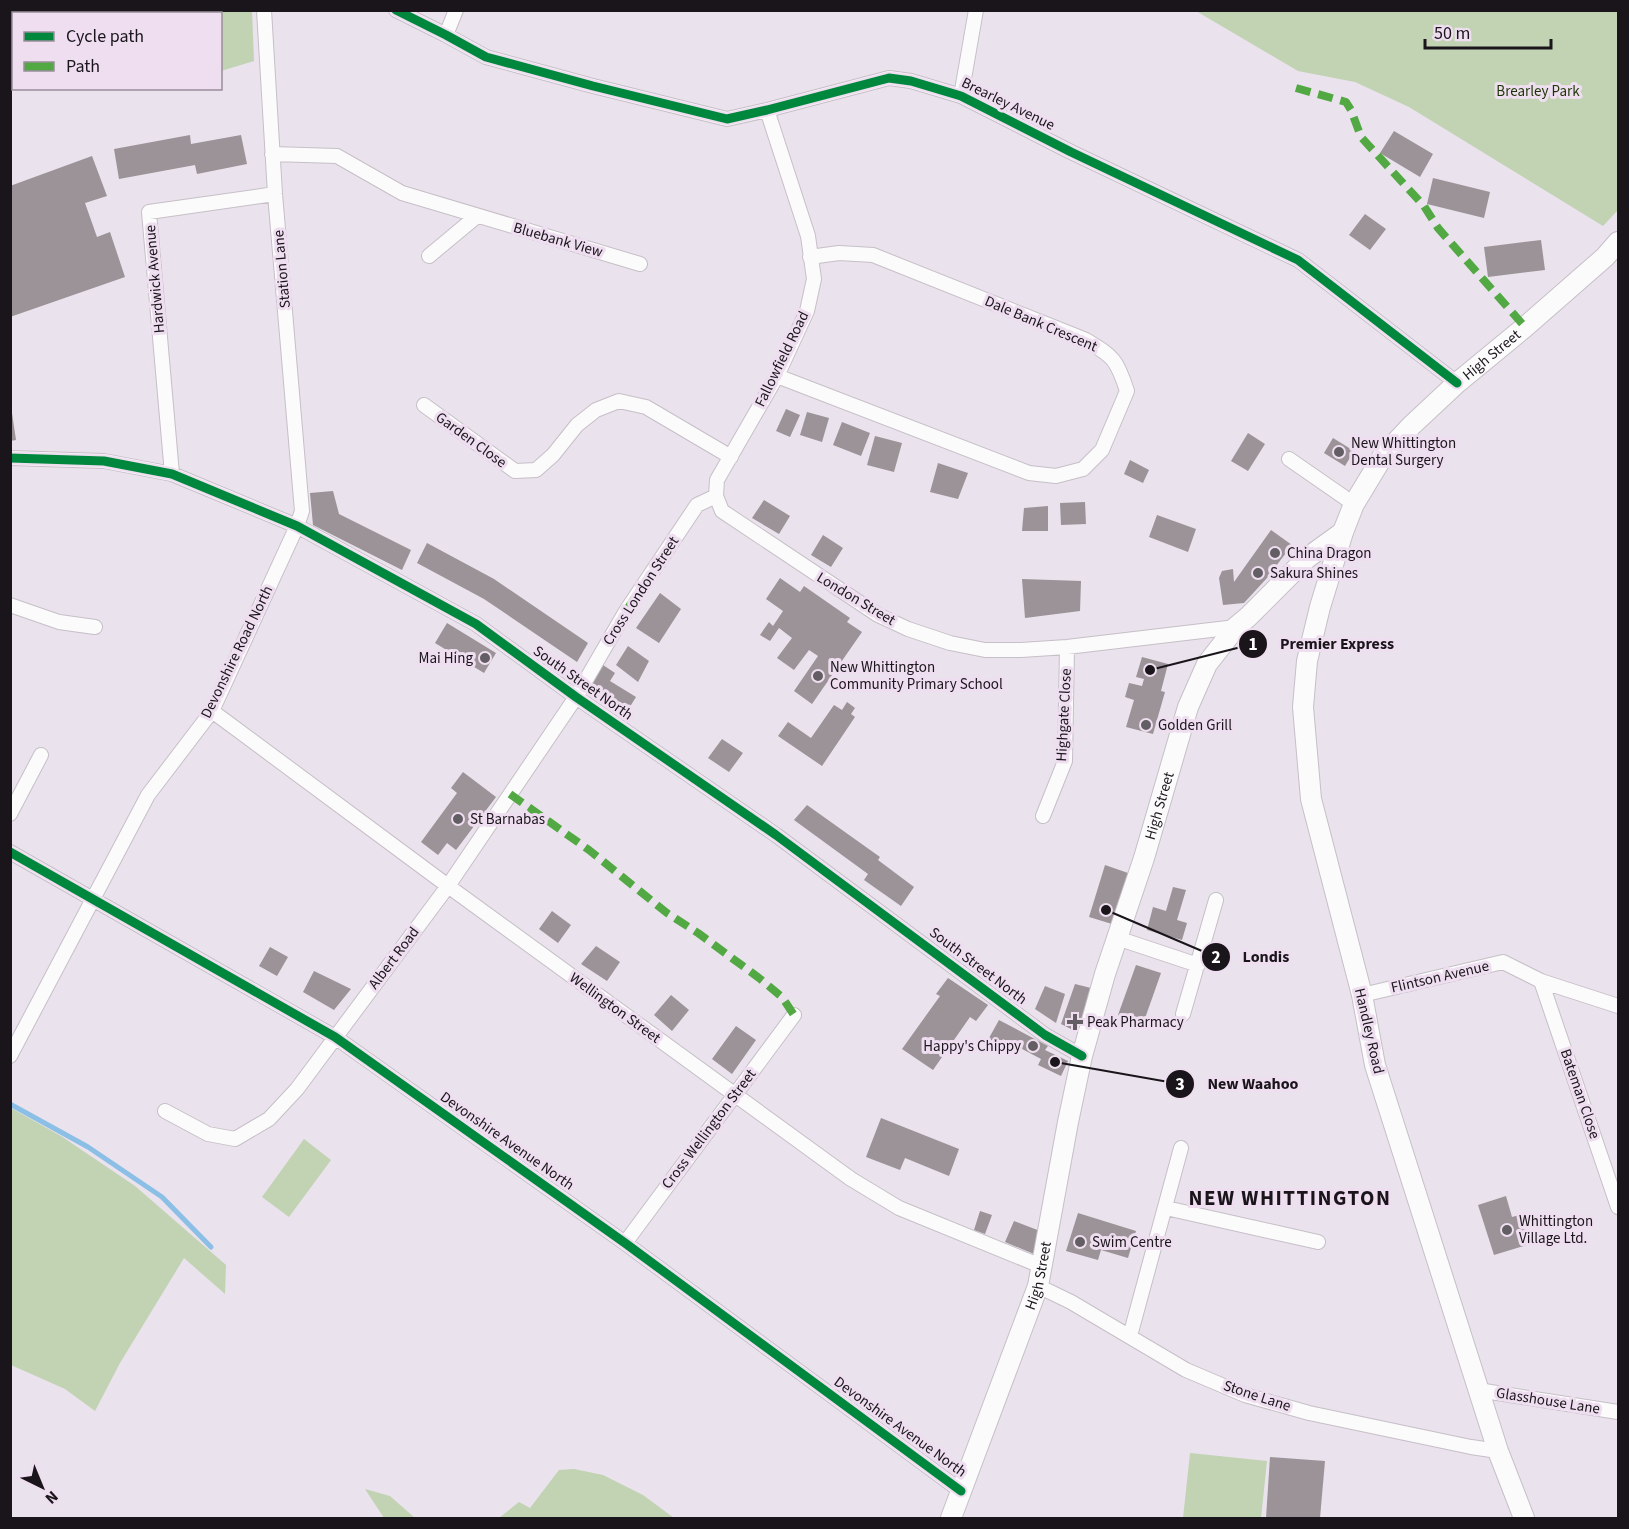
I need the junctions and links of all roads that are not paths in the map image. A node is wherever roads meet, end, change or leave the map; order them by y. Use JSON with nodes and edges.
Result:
{"nodes":[{"id":1,"x":264,"y":10,"type":"edge"},
{"id":2,"x":396,"y":10,"type":"edge"},
{"id":3,"x":456,"y":10,"type":"edge"},
{"id":4,"x":976,"y":10,"type":"edge"},
{"id":5,"x":447,"y":35,"type":"junction"},
{"id":6,"x":961,"y":96,"type":"junction"},
{"id":7,"x":767,"y":110,"type":"junction"},
{"id":8,"x":272,"y":154,"type":"junction"},
{"id":9,"x":275,"y":194,"type":"junction"},
{"id":10,"x":477,"y":216,"type":"junction"},
{"id":11,"x":1618,"y":242,"type":"edge"},
{"id":12,"x":429,"y":256,"type":"dead end"},
{"id":13,"x":810,"y":257,"type":"junction"},
{"id":14,"x":640,"y":264,"type":"dead end"},
{"id":15,"x":777,"y":376,"type":"junction"},
{"id":16,"x":1457,"y":383,"type":"junction"},
{"id":17,"x":424,"y":405,"type":"dead end"},
{"id":18,"x":731,"y":457,"type":"junction"},
{"id":19,"x":10,"y":458,"type":"edge"},
{"id":20,"x":1289,"y":459,"type":"dead end"},
{"id":21,"x":172,"y":474,"type":"junction"},
{"id":22,"x":716,"y":496,"type":"junction"},
{"id":23,"x":1354,"y":504,"type":"junction"},
{"id":24,"x":297,"y":526,"type":"junction"},
{"id":25,"x":1343,"y":532,"type":"junction"},
{"id":26,"x":10,"y":605,"type":"edge"},
{"id":27,"x":95,"y":627,"type":"dead end"},
{"id":28,"x":1236,"y":627,"type":"junction"},
{"id":29,"x":1067,"y":647,"type":"junction"},
{"id":30,"x":576,"y":697,"type":"junction"},
{"id":31,"x":212,"y":711,"type":"junction"},
{"id":32,"x":41,"y":755,"type":"dead end"},
{"id":33,"x":10,"y":814,"type":"edge"},
{"id":34,"x":1043,"y":816,"type":"dead end"},
{"id":35,"x":10,"y":852,"type":"edge"},
{"id":36,"x":448,"y":885,"type":"junction"},
{"id":37,"x":93,"y":899,"type":"junction"},
{"id":38,"x":1216,"y":900,"type":"dead end"},
{"id":39,"x":1117,"y":938,"type":"junction"},
{"id":40,"x":1198,"y":965,"type":"junction"},
{"id":41,"x":1541,"y":981,"type":"junction"},
{"id":42,"x":1362,"y":995,"type":"junction"},
{"id":43,"x":1618,"y":1006,"type":"edge"},
{"id":44,"x":1183,"y":1014,"type":"dead end"},
{"id":45,"x":794,"y":1015,"type":"dead end"},
{"id":46,"x":335,"y":1037,"type":"junction"},
{"id":47,"x":10,"y":1056,"type":"edge"},
{"id":48,"x":1082,"y":1056,"type":"junction"},
{"id":49,"x":735,"y":1095,"type":"junction"},
{"id":50,"x":165,"y":1111,"type":"dead end"},
{"id":51,"x":1181,"y":1148,"type":"dead end"},
{"id":52,"x":1618,"y":1207,"type":"edge"},
{"id":53,"x":1166,"y":1208,"type":"junction"},
{"id":54,"x":1318,"y":1242,"type":"dead end"},
{"id":55,"x":626,"y":1243,"type":"junction"},
{"id":56,"x":1041,"y":1266,"type":"junction"},
{"id":57,"x":1038,"y":1286,"type":"junction"},
{"id":58,"x":1130,"y":1336,"type":"junction"},
{"id":59,"x":1478,"y":1390,"type":"junction"},
{"id":60,"x":1618,"y":1412,"type":"edge"},
{"id":61,"x":1498,"y":1451,"type":"junction"},
{"id":62,"x":961,"y":1491,"type":"junction"},
{"id":63,"x":951,"y":1518,"type":"edge"},
{"id":64,"x":1524,"y":1518,"type":"edge"}],
"edges":[{"from":1,"to":8,"type":"street","name":"Station Lane"},
{"from":2,"to":5,"type":"street","name":"Brearley Avenue"},
{"from":3,"to":5,"type":"street"},
{"from":4,"to":6,"type":"street"},
{"from":5,"to":7,"type":"street","name":"Brearley Avenue"},
{"from":6,"to":7,"type":"street","name":"Brearley Avenue"},
{"from":6,"to":16,"type":"street","name":"Brearley Avenue"},
{"from":7,"to":13,"type":"street","name":"Fallowfield Road"},
{"from":8,"to":9,"type":"street","name":"Station Lane"},
{"from":8,"to":10,"type":"street","name":"Bluebank View"},
{"from":9,"to":21,"type":"street","name":"Hardwick Avenue"},
{"from":9,"to":24,"type":"street","name":"Station Lane"},
{"from":10,"to":12,"type":"street"},
{"from":10,"to":14,"type":"street","name":"Bluebank View"},
{"from":11,"to":16,"type":"main road","name":"High Street"},
{"from":13,"to":15,"type":"street","name":"Fallowfield Road"},
{"from":13,"to":15,"type":"street","name":"Dale Bank Crescent"},
{"from":15,"to":18,"type":"street","name":"Fallowfield Road"},
{"from":16,"to":23,"type":"main road","name":"High Street"},
{"from":17,"to":18,"type":"street","name":"Garden Close"},
{"from":18,"to":22,"type":"street","name":"Fallowfield Road"},
{"from":19,"to":21,"type":"street","name":"South Street North"},
{"from":20,"to":23,"type":"street"},
{"from":21,"to":24,"type":"street","name":"South Street North"},
{"from":22,"to":29,"type":"street","name":"London Street"},
{"from":22,"to":30,"type":"street","name":"Cross London Street"},
{"from":23,"to":25,"type":"main road","name":"High Street"},
{"from":24,"to":30,"type":"street","name":"South Street North"},
{"from":24,"to":31,"type":"street","name":"Devonshire Road North"},
{"from":25,"to":28,"type":"main road","name":"High Street"},
{"from":25,"to":42,"type":"main road","name":"Handley Road"},
{"from":26,"to":27,"type":"street"},
{"from":28,"to":29,"type":"street","name":"London Street"},
{"from":28,"to":39,"type":"main road","name":"High Street"},
{"from":29,"to":34,"type":"street","name":"Highgate Close"},
{"from":30,"to":36,"type":"street","name":"Albert Road"},
{"from":30,"to":48,"type":"street","name":"South Street North"},
{"from":31,"to":36,"type":"street","name":"Wellington Street"},
{"from":31,"to":37,"type":"street","name":"Devonshire Road North"},
{"from":32,"to":33,"type":"street"},
{"from":35,"to":37,"type":"street","name":"Devonshire Avenue North"},
{"from":36,"to":46,"type":"street","name":"Albert Road"},
{"from":36,"to":49,"type":"street","name":"Wellington Street"},
{"from":37,"to":46,"type":"street","name":"Devonshire Avenue North"},
{"from":37,"to":47,"type":"street","name":"Devonshire Road North"},
{"from":38,"to":40,"type":"street"},
{"from":39,"to":40,"type":"street"},
{"from":39,"to":48,"type":"main road","name":"High Street"},
{"from":40,"to":44,"type":"street"},
{"from":41,"to":42,"type":"street","name":"Flintson Avenue"},
{"from":41,"to":43,"type":"street","name":"Flintson Avenue"},
{"from":41,"to":52,"type":"street","name":"Bateman Close"},
{"from":42,"to":59,"type":"main road","name":"Handley Road"},
{"from":45,"to":49,"type":"street","name":"Cross Wellington Street"},
{"from":46,"to":50,"type":"street","name":"Albert Road"},
{"from":46,"to":55,"type":"street","name":"Devonshire Avenue North"},
{"from":48,"to":56,"type":"main road","name":"High Street"},
{"from":49,"to":55,"type":"street","name":"Cross Wellington Street"},
{"from":49,"to":56,"type":"street","name":"Wellington Street"},
{"from":51,"to":53,"type":"street"},
{"from":53,"to":54,"type":"street"},
{"from":53,"to":58,"type":"street"},
{"from":55,"to":62,"type":"street","name":"Devonshire Avenue North"},
{"from":56,"to":57,"type":"main road","name":"High Street"},
{"from":57,"to":58,"type":"street","name":"Stone Lane"},
{"from":57,"to":62,"type":"main road","name":"High Street"},
{"from":58,"to":61,"type":"street","name":"Stone Lane"},
{"from":59,"to":60,"type":"street","name":"Glasshouse Lane"},
{"from":59,"to":61,"type":"main road","name":"Handley Road"},
{"from":61,"to":64,"type":"main road","name":"Handley Road"},
{"from":62,"to":63,"type":"main road","name":"High Street"}]}
